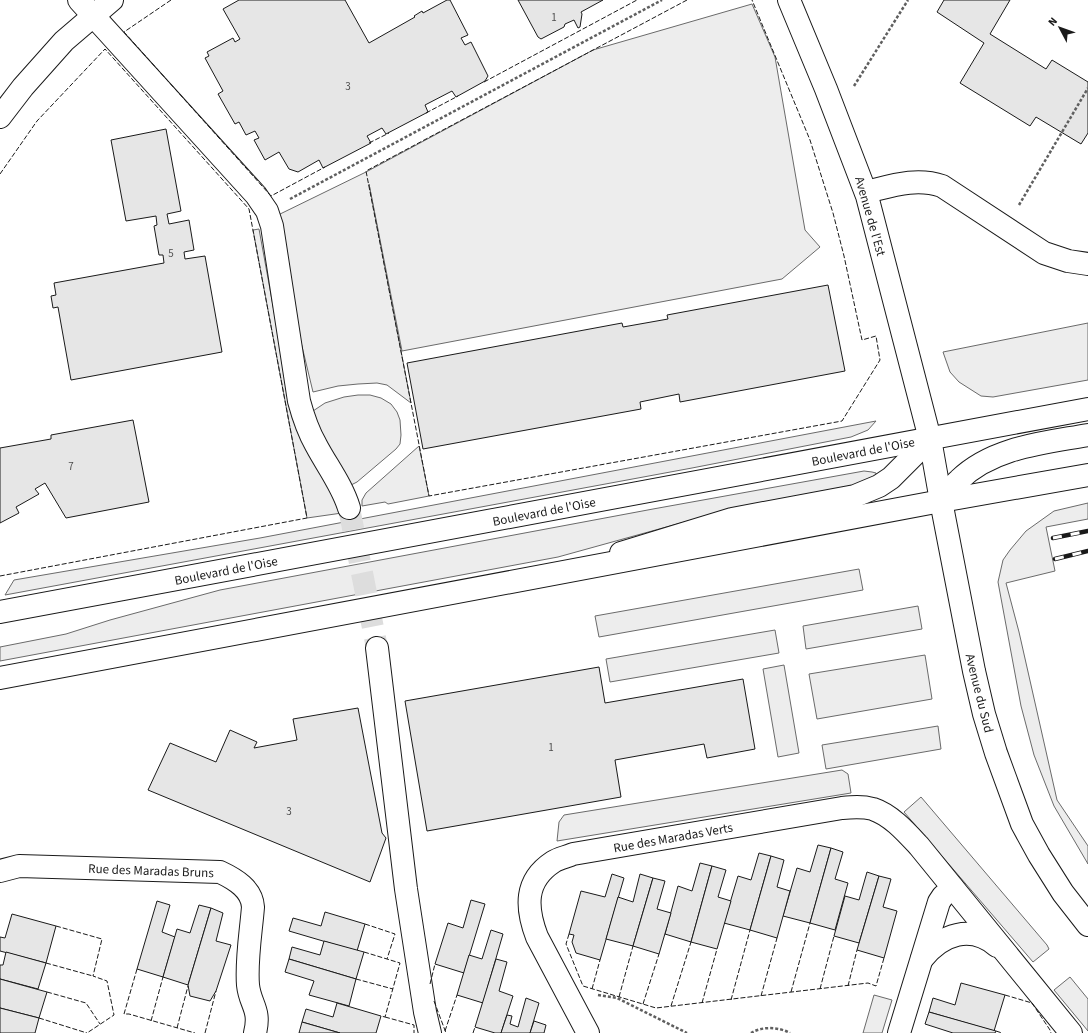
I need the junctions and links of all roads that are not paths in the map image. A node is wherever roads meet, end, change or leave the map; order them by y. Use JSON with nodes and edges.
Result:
{"nodes":[{"id":1,"x":112,"y":0,"type":"edge"},
{"id":2,"x":790,"y":0,"type":"edge"},
{"id":3,"x":86,"y":8,"type":"edge"},
{"id":4,"x":0,"y":117,"type":"edge"},
{"id":5,"x":866,"y":192,"type":"junction"},
{"id":6,"x":1088,"y":264,"type":"edge"},
{"id":7,"x":1088,"y":409,"type":"edge"},
{"id":8,"x":1088,"y":435,"type":"edge"},
{"id":9,"x":930,"y":439,"type":"junction"},
{"id":10,"x":1088,"y":475,"type":"edge"},
{"id":11,"x":940,"y":501,"type":"junction"},
{"id":12,"x":349,"y":508,"type":"tunnel mouth"},
{"id":13,"x":558,"y":573,"type":"junction"},
{"id":14,"x":0,"y":612,"type":"edge"},
{"id":15,"x":377,"y":648,"type":"tunnel mouth"},
{"id":16,"x":0,"y":678,"type":"edge"},
{"id":17,"x":0,"y":871,"type":"edge"},
{"id":18,"x":954,"y":888,"type":"junction"},
{"id":19,"x":1088,"y":925,"type":"edge"},
{"id":20,"x":1011,"y":959,"type":"junction"},
{"id":21,"x":921,"y":960,"type":"junction"},
{"id":22,"x":255,"y":1033,"type":"edge"},
{"id":23,"x":430,"y":1033,"type":"edge"},
{"id":24,"x":588,"y":1033,"type":"edge"},
{"id":25,"x":899,"y":1033,"type":"edge"},
{"id":26,"x":1071,"y":1033,"type":"edge"}],
"edges":[{"from":1,"to":3,"type":"street"},
{"from":2,"to":5,"type":"street","name":"Avenue de l'Est"},
{"from":3,"to":4,"type":"street"},
{"from":3,"to":12,"type":"street"},
{"from":5,"to":6,"type":"street"},
{"from":5,"to":9,"type":"street","name":"Avenue de l'Est"},
{"from":7,"to":9,"type":"street","name":"Boulevard de l'Oise"},
{"from":8,"to":11,"type":"street"},
{"from":9,"to":11,"type":"street","name":"Avenue du Sud"},
{"from":9,"to":13,"type":"street"},
{"from":9,"to":14,"type":"street","name":"Boulevard de l'Oise"},
{"from":10,"to":11,"type":"street"},
{"from":11,"to":13,"type":"street"},
{"from":11,"to":19,"type":"street","name":"Avenue du Sud"},
{"from":13,"to":16,"type":"street"},
{"from":15,"to":23,"type":"street"},
{"from":17,"to":22,"type":"street","name":"Rue des Maradas Bruns"},
{"from":18,"to":20,"type":"street","name":"Rue des Maradas Verts"},
{"from":18,"to":21,"type":"street","name":"Rue des Maradas Verts"},
{"from":18,"to":24,"type":"street","name":"Rue des Maradas Verts"},
{"from":20,"to":21,"type":"street","name":"Rue des Maradas Verts"},
{"from":20,"to":26,"type":"street","name":"Rue des Maradas Verts"},
{"from":21,"to":25,"type":"street","name":"Rue des Maradas Verts"}]}
